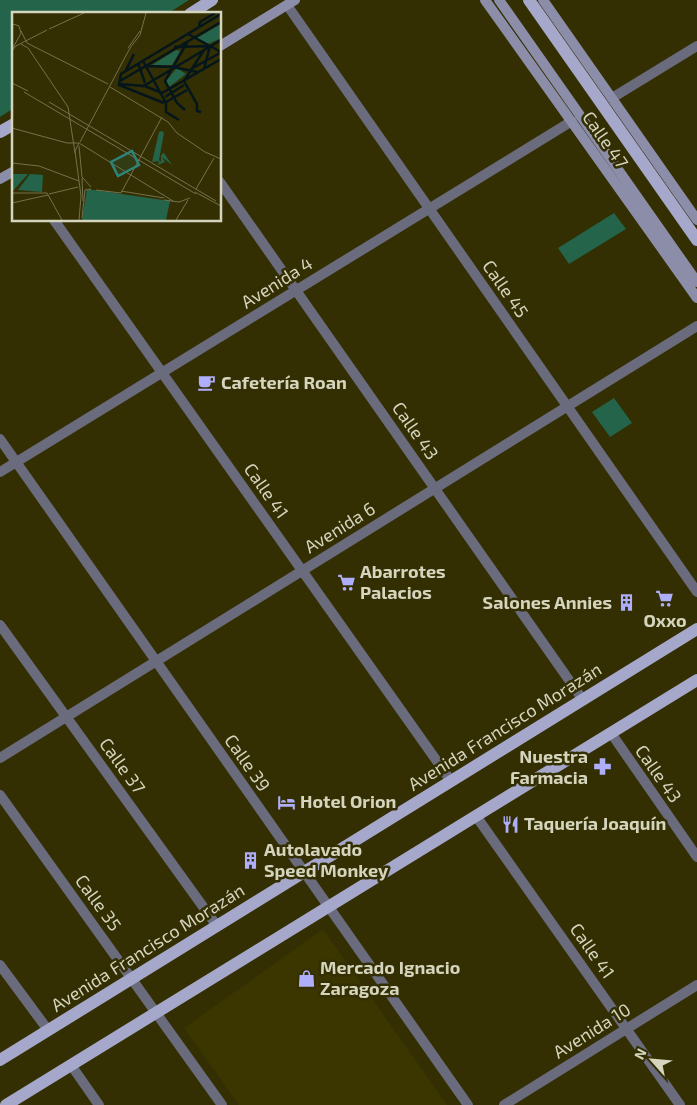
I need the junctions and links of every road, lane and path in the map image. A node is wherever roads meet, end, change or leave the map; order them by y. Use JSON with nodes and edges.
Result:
{"nodes":[{"id":1,"x":212,"y":0,"type":"edge"},
{"id":2,"x":485,"y":0,"type":"edge"},
{"id":3,"x":498,"y":0,"type":"edge"},
{"id":4,"x":529,"y":0,"type":"edge"},
{"id":5,"x":543,"y":0,"type":"edge"},
{"id":6,"x":291,"y":2,"type":"edge"},
{"id":7,"x":193,"y":12,"type":"edge"},
{"id":8,"x":221,"y":45,"type":"edge"},
{"id":9,"x":697,"y":46,"type":"edge"},
{"id":10,"x":612,"y":98,"type":"junction"},
{"id":11,"x":572,"y":121,"type":"junction"},
{"id":12,"x":12,"y":125,"type":"edge"},
{"id":13,"x":0,"y":132,"type":"edge"},
{"id":14,"x":12,"y":172,"type":"edge"},
{"id":15,"x":0,"y":180,"type":"edge"},
{"id":16,"x":221,"y":183,"type":"edge"},
{"id":17,"x":429,"y":208,"type":"junction"},
{"id":18,"x":697,"y":220,"type":"edge"},
{"id":19,"x":55,"y":221,"type":"edge"},
{"id":20,"x":697,"y":240,"type":"edge"},
{"id":21,"x":697,"y":282,"type":"edge"},
{"id":22,"x":296,"y":290,"type":"junction"},
{"id":23,"x":697,"y":298,"type":"edge"},
{"id":24,"x":697,"y":326,"type":"edge"},
{"id":25,"x":162,"y":372,"type":"junction"},
{"id":26,"x":568,"y":406,"type":"junction"},
{"id":27,"x":0,"y":439,"type":"edge"},
{"id":28,"x":16,"y":462,"type":"junction"},
{"id":29,"x":0,"y":472,"type":"edge"},
{"id":30,"x":435,"y":488,"type":"junction"},
{"id":31,"x":302,"y":571,"type":"junction"},
{"id":32,"x":697,"y":592,"type":"edge"},
{"id":33,"x":0,"y":625,"type":"edge"},
{"id":34,"x":697,"y":629,"type":"edge"},
{"id":35,"x":156,"y":662,"type":"junction"},
{"id":36,"x":697,"y":680,"type":"edge"},
{"id":37,"x":583,"y":700,"type":"junction"},
{"id":38,"x":66,"y":717,"type":"junction"},
{"id":39,"x":610,"y":733,"type":"junction"},
{"id":40,"x":0,"y":758,"type":"edge"},
{"id":41,"x":451,"y":781,"type":"junction"},
{"id":42,"x":0,"y":795,"type":"edge"},
{"id":43,"x":476,"y":816,"type":"junction"},
{"id":44,"x":697,"y":857,"type":"edge"},
{"id":45,"x":303,"y":873,"type":"junction"},
{"id":46,"x":328,"y":907,"type":"junction"},
{"id":47,"x":217,"y":926,"type":"junction"},
{"id":48,"x":0,"y":964,"type":"edge"},
{"id":49,"x":132,"y":978,"type":"junction"},
{"id":50,"x":697,"y":985,"type":"edge"},
{"id":51,"x":156,"y":1012,"type":"junction"},
{"id":52,"x":627,"y":1029,"type":"junction"},
{"id":53,"x":48,"y":1030,"type":"junction"},
{"id":54,"x":0,"y":1060,"type":"edge"},
{"id":55,"x":71,"y":1065,"type":"junction"},
{"id":56,"x":6,"y":1105,"type":"edge"},
{"id":57,"x":99,"y":1105,"type":"edge"},
{"id":58,"x":222,"y":1105,"type":"edge"},
{"id":59,"x":468,"y":1105,"type":"edge"},
{"id":60,"x":504,"y":1105,"type":"edge"},
{"id":61,"x":680,"y":1105,"type":"edge"}],
"edges":[{"from":1,"to":7,"type":"main road"},
{"from":2,"to":11,"type":"main road","name":"Calle 47"},
{"from":3,"to":21,"type":"main road"},
{"from":4,"to":20,"type":"main road"},
{"from":5,"to":10,"type":"main road","name":"Calle 47"},
{"from":6,"to":8,"type":"main road"},
{"from":6,"to":17,"type":"street","name":"Calle 45"},
{"from":9,"to":10,"type":"street"},
{"from":10,"to":18,"type":"main road","name":"Calle 47"},
{"from":11,"to":17,"type":"street","name":"Avenida 4"},
{"from":11,"to":23,"type":"main road","name":"Calle 47"},
{"from":12,"to":13,"type":"main road"},
{"from":14,"to":15,"type":"main road"},
{"from":16,"to":22,"type":"street","name":"Calle 43"},
{"from":17,"to":22,"type":"street","name":"Avenida 4"},
{"from":17,"to":26,"type":"street","name":"Calle 45"},
{"from":19,"to":25,"type":"street","name":"Calle 41"},
{"from":22,"to":25,"type":"street","name":"Avenida 4"},
{"from":22,"to":30,"type":"street","name":"Calle 43"},
{"from":24,"to":26,"type":"street","name":"Avenida 6"},
{"from":25,"to":28,"type":"street","name":"Avenida 4"},
{"from":25,"to":31,"type":"street","name":"Calle 41"},
{"from":26,"to":30,"type":"street","name":"Avenida 6"},
{"from":26,"to":32,"type":"street","name":"Calle 45"},
{"from":27,"to":28,"type":"street","name":"Calle 39"},
{"from":28,"to":29,"type":"street","name":"Avenida 4"},
{"from":28,"to":35,"type":"street","name":"Calle 39"},
{"from":30,"to":31,"type":"street","name":"Avenida 6"},
{"from":30,"to":37,"type":"street","name":"Calle 43"},
{"from":31,"to":35,"type":"street","name":"Avenida 6"},
{"from":31,"to":41,"type":"street","name":"Calle 41"},
{"from":33,"to":38,"type":"street","name":"Calle 37"},
{"from":34,"to":37,"type":"main road","name":"Avenida Francisco Morazán"},
{"from":35,"to":38,"type":"street","name":"Avenida 6"},
{"from":35,"to":45,"type":"street","name":"Calle 39"},
{"from":36,"to":39,"type":"main road"},
{"from":37,"to":41,"type":"main road","name":"Avenida Francisco Morazán"},
{"from":38,"to":40,"type":"street","name":"Avenida 6"},
{"from":38,"to":47,"type":"street","name":"Calle 37"},
{"from":39,"to":43,"type":"main road"},
{"from":39,"to":44,"type":"street","name":"Calle 43"},
{"from":41,"to":45,"type":"main road","name":"Avenida Francisco Morazán"},
{"from":42,"to":49,"type":"street","name":"Calle 35"},
{"from":43,"to":46,"type":"main road"},
{"from":43,"to":52,"type":"street","name":"Calle 41"},
{"from":45,"to":46,"type":"street","name":"Calle 39"},
{"from":45,"to":47,"type":"main road","name":"Avenida Francisco Morazán"},
{"from":46,"to":51,"type":"main road"},
{"from":46,"to":59,"type":"street","name":"Calle 39"},
{"from":47,"to":49,"type":"main road","name":"Avenida Francisco Morazán"},
{"from":48,"to":53,"type":"street"},
{"from":49,"to":51,"type":"street","name":"Calle 35"},
{"from":49,"to":53,"type":"main road","name":"Avenida Francisco Morazán"},
{"from":50,"to":52,"type":"street","name":"Avenida 10"},
{"from":51,"to":55,"type":"main road"},
{"from":51,"to":58,"type":"street","name":"Calle 35"},
{"from":52,"to":60,"type":"street","name":"Avenida 10"},
{"from":52,"to":61,"type":"street","name":"Calle 41"},
{"from":53,"to":54,"type":"main road","name":"Avenida Francisco Morazán"},
{"from":55,"to":56,"type":"main road"},
{"from":55,"to":57,"type":"street"}]}
